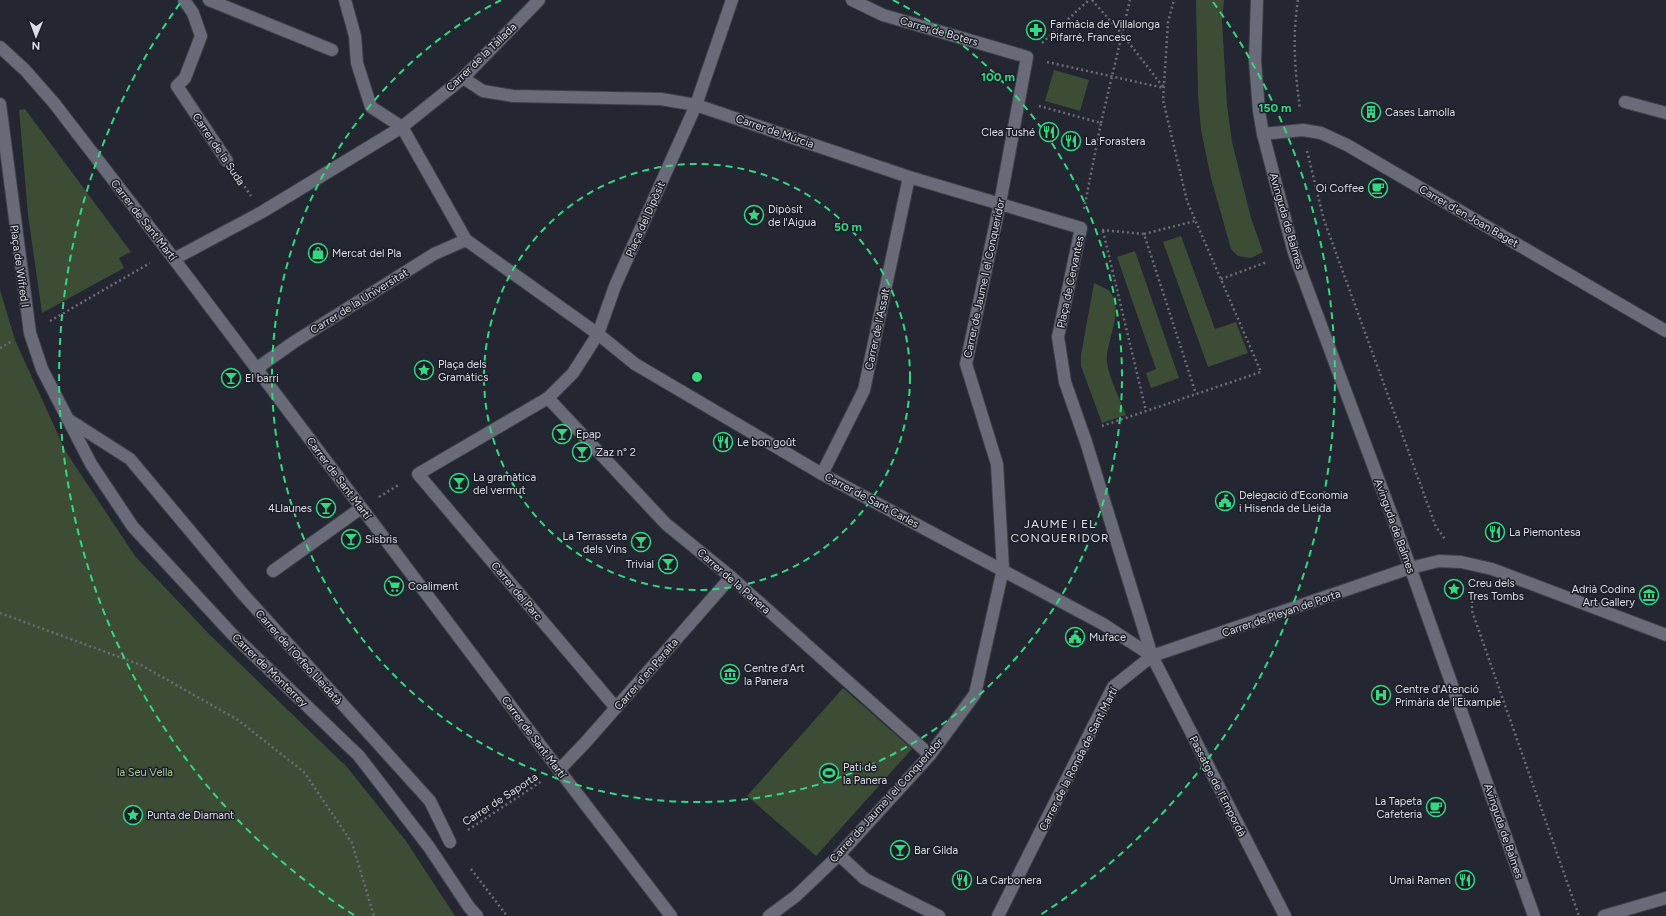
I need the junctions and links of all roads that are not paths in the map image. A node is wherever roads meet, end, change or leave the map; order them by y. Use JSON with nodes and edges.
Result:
{"nodes":[{"id":1,"x":184,"y":0,"type":"edge"},
{"id":2,"x":209,"y":0,"type":"edge"},
{"id":3,"x":345,"y":0,"type":"edge"},
{"id":4,"x":539,"y":0,"type":"edge"},
{"id":5,"x":732,"y":0,"type":"edge"},
{"id":6,"x":852,"y":0,"type":"edge"},
{"id":7,"x":1257,"y":0,"type":"edge"},
{"id":8,"x":0,"y":47,"type":"edge"},
{"id":9,"x":332,"y":50,"type":"dead end"},
{"id":10,"x":1027,"y":57,"type":"joint"},
{"id":11,"x":463,"y":78,"type":"junction"},
{"id":12,"x":1625,"y":102,"type":"dead end"},
{"id":13,"x":0,"y":104,"type":"edge"},
{"id":14,"x":696,"y":105,"type":"junction"},
{"id":15,"x":1666,"y":113,"type":"edge"},
{"id":16,"x":402,"y":127,"type":"junction"},
{"id":17,"x":1263,"y":134,"type":"junction"},
{"id":18,"x":227,"y":161,"type":"road end"},
{"id":19,"x":909,"y":176,"type":"junction"},
{"id":20,"x":1000,"y":203,"type":"junction"},
{"id":21,"x":1081,"y":228,"type":"joint"},
{"id":22,"x":466,"y":240,"type":"junction"},
{"id":23,"x":174,"y":259,"type":"junction"},
{"id":24,"x":1666,"y":331,"type":"edge"},
{"id":25,"x":598,"y":334,"type":"junction"},
{"id":26,"x":256,"y":369,"type":"junction"},
{"id":27,"x":548,"y":398,"type":"junction"},
{"id":28,"x":68,"y":420,"type":"junction"},
{"id":29,"x":822,"y":474,"type":"junction"},
{"id":30,"x":361,"y":508,"type":"junction"},
{"id":31,"x":1410,"y":568,"type":"junction"},
{"id":32,"x":1003,"y":569,"type":"junction"},
{"id":33,"x":273,"y":571,"type":"dead end"},
{"id":34,"x":731,"y":577,"type":"junction"},
{"id":35,"x":1666,"y":635,"type":"edge"},
{"id":36,"x":1152,"y":656,"type":"junction"},
{"id":37,"x":616,"y":708,"type":"junction"},
{"id":38,"x":930,"y":755,"type":"junction"},
{"id":39,"x":559,"y":770,"type":"junction"},
{"id":40,"x":450,"y":842,"type":"road end"},
{"id":41,"x":839,"y":855,"type":"junction"},
{"id":42,"x":1666,"y":898,"type":"edge"},
{"id":43,"x":477,"y":916,"type":"edge"},
{"id":44,"x":671,"y":916,"type":"edge"},
{"id":45,"x":770,"y":916,"type":"edge"},
{"id":46,"x":939,"y":916,"type":"edge"},
{"id":47,"x":998,"y":916,"type":"edge"},
{"id":48,"x":1285,"y":916,"type":"edge"},
{"id":49,"x":1534,"y":916,"type":"edge"},
{"id":50,"x":1604,"y":916,"type":"edge"}],
"edges":[{"from":1,"to":18,"type":"street","name":"Carrer de la Suda"},
{"from":2,"to":9,"type":"street"},
{"from":3,"to":16,"type":"street"},
{"from":4,"to":11,"type":"street","name":"Carrer de la Tallada"},
{"from":5,"to":14,"type":"street","name":"Plaça del Dipòsit"},
{"from":6,"to":10,"type":"street","name":"Carrer de Boters"},
{"from":7,"to":17,"type":"street","name":"Avinguda de Balmes"},
{"from":8,"to":23,"type":"street","name":"Carrer de Sant Martí"},
{"from":10,"to":20,"type":"street","name":"Carrer de Jaume I el Conqueridor"},
{"from":11,"to":14,"type":"street","name":"Carrer de Múrcia"},
{"from":11,"to":16,"type":"street","name":"Carrer de la Tallada"},
{"from":12,"to":15,"type":"street"},
{"from":13,"to":28,"type":"street","name":"Plaça de Wifred I"},
{"from":14,"to":19,"type":"street","name":"Carrer de Múrcia"},
{"from":14,"to":25,"type":"street","name":"Plaça del Dipòsit"},
{"from":16,"to":22,"type":"street"},
{"from":16,"to":23,"type":"street"},
{"from":17,"to":24,"type":"street","name":"Carrer d'en Joan Baget"},
{"from":17,"to":31,"type":"street","name":"Avinguda de Balmes"},
{"from":19,"to":20,"type":"street","name":"Carrer de Múrcia"},
{"from":19,"to":29,"type":"street","name":"Carrer de l'Assalt"},
{"from":20,"to":21,"type":"street","name":"Carrer de Múrcia"},
{"from":20,"to":32,"type":"street","name":"Carrer de Jaume I el Conqueridor"},
{"from":21,"to":36,"type":"street","name":"Plaça de Cervantes"},
{"from":22,"to":25,"type":"street"},
{"from":22,"to":26,"type":"street","name":"Carrer de la Universitat"},
{"from":23,"to":26,"type":"street","name":"Carrer de Sant Martí"},
{"from":25,"to":27,"type":"street"},
{"from":25,"to":29,"type":"street","name":"Carrer de Sant Carles"},
{"from":26,"to":30,"type":"street","name":"Carrer de Sant Martí"},
{"from":27,"to":34,"type":"street","name":"Carrer de la Panera"},
{"from":27,"to":37,"type":"street","name":"Carrer del Parc"},
{"from":28,"to":40,"type":"street","name":"Carrer de l'Orfeó Lleidatà"},
{"from":28,"to":43,"type":"street","name":"Carrer de Monterrey"},
{"from":29,"to":32,"type":"street","name":"Carrer de Sant Carles"},
{"from":30,"to":33,"type":"street"},
{"from":30,"to":39,"type":"street","name":"Carrer de Sant Martí"},
{"from":31,"to":35,"type":"street","name":"Carrer de Pleyan de Porta"},
{"from":31,"to":36,"type":"street","name":"Carrer de Pleyan de Porta"},
{"from":31,"to":49,"type":"street","name":"Avinguda de Balmes"},
{"from":32,"to":36,"type":"street","name":"Carrer de Sant Carles"},
{"from":32,"to":38,"type":"street","name":"Carrer de Jaume I el Conqueridor"},
{"from":34,"to":37,"type":"street","name":"Carrer d'en Peralta"},
{"from":34,"to":38,"type":"street","name":"Carrer de la Panera"},
{"from":36,"to":47,"type":"street","name":"Carrer de la Ronda de Sant Martí"},
{"from":36,"to":48,"type":"street","name":"Passatge de l'Empordà"},
{"from":37,"to":39,"type":"street","name":"Carrer d'en Peralta"},
{"from":38,"to":41,"type":"street","name":"Carrer de Jaume I el Conqueridor"},
{"from":39,"to":44,"type":"street","name":"Carrer de Sant Martí"},
{"from":41,"to":45,"type":"street","name":"Carrer de Jaume I el Conqueridor"},
{"from":41,"to":46,"type":"street"},
{"from":42,"to":50,"type":"street"}]}
